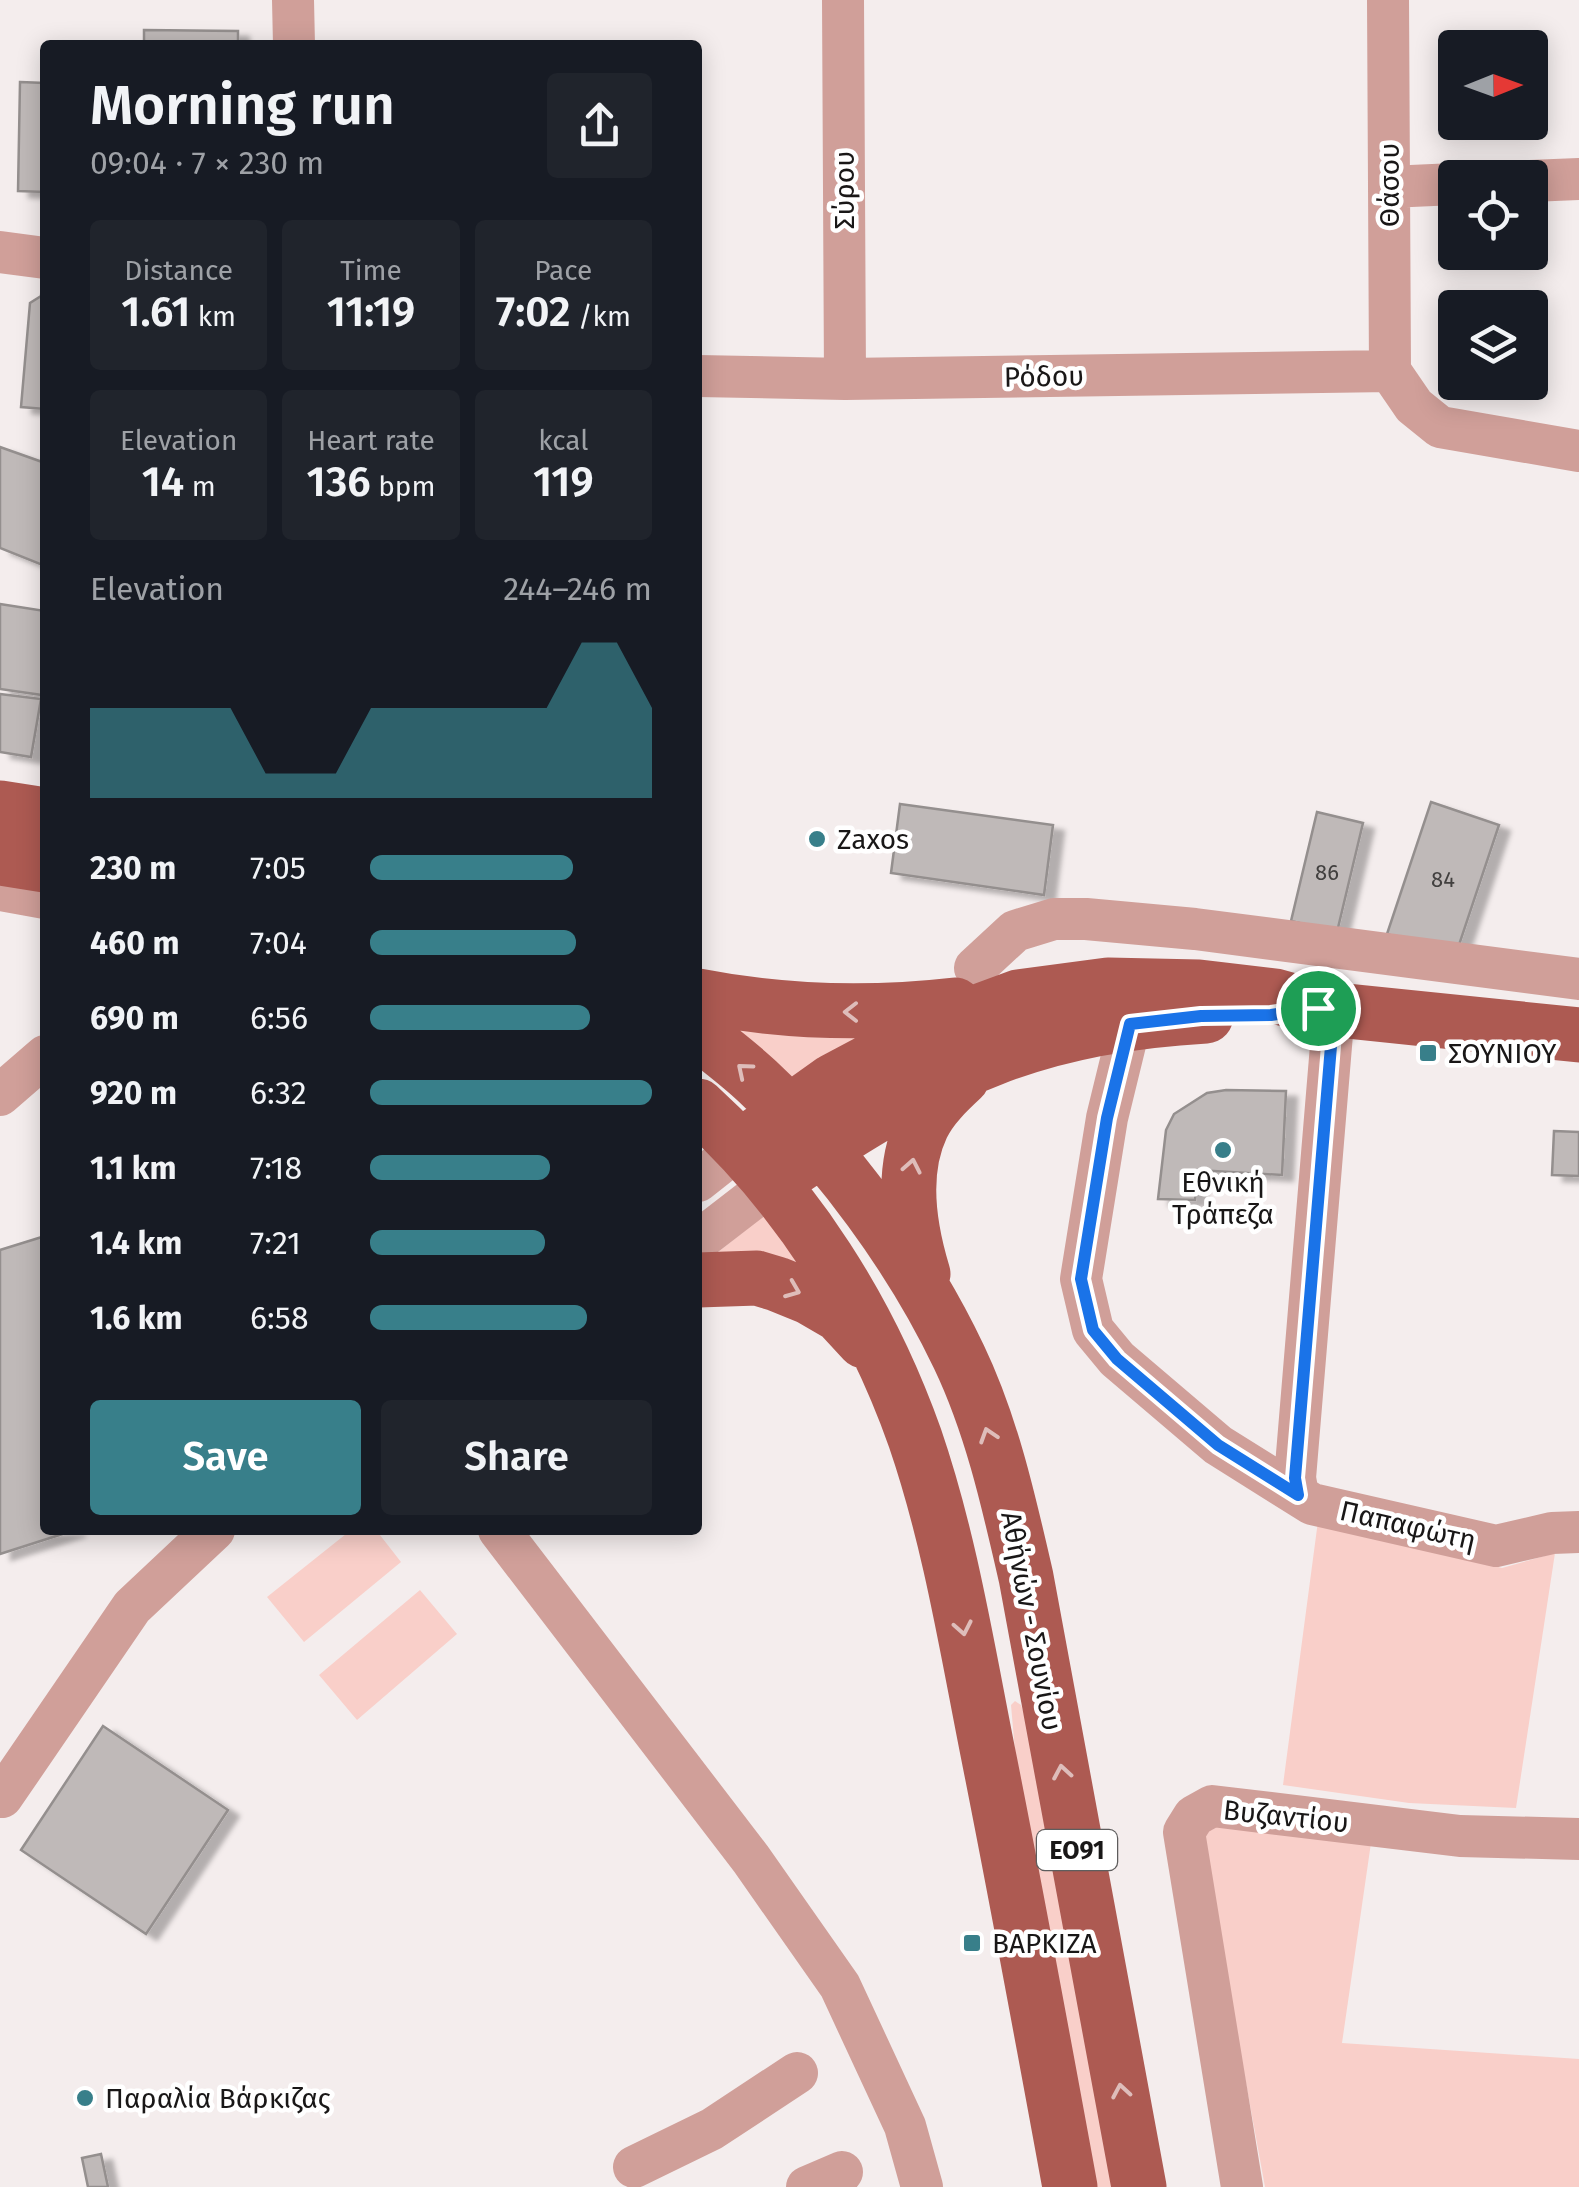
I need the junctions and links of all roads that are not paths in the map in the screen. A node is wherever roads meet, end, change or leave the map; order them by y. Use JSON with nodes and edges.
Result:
{"nodes":[{"id":1,"x":293,"y":0,"type":"edge"},
{"id":2,"x":843,"y":0,"type":"edge"},
{"id":3,"x":1388,"y":0,"type":"edge"},
{"id":4,"x":294,"y":40,"type":"edge"},
{"id":5,"x":1579,"y":179,"type":"edge"},
{"id":6,"x":1548,"y":180,"type":"edge"},
{"id":7,"x":1438,"y":185,"type":"edge"},
{"id":8,"x":1389,"y":187,"type":"junction"},
{"id":9,"x":0,"y":252,"type":"edge"},
{"id":10,"x":40,"y":257,"type":"edge"},
{"id":11,"x":1390,"y":371,"type":"junction"},
{"id":12,"x":702,"y":376,"type":"edge"},
{"id":13,"x":845,"y":380,"type":"junction"},
{"id":14,"x":1579,"y":451,"type":"edge"},
{"id":15,"x":36,"y":823,"type":"edge"},
{"id":16,"x":0,"y":858,"type":"edge"},
{"id":17,"x":0,"y":890,"type":"edge"},
{"id":18,"x":40,"y":897,"type":"edge"},
{"id":19,"x":1579,"y":979,"type":"edge"},
{"id":20,"x":996,"y":982,"type":"junction"},
{"id":21,"x":702,"y":997,"type":"edge"},
{"id":22,"x":1326,"y":1009,"type":"junction"},
{"id":23,"x":1130,"y":1024,"type":"junction"},
{"id":24,"x":702,"y":1035,"type":"edge"},
{"id":25,"x":1579,"y":1035,"type":"edge"},
{"id":26,"x":994,"y":1058,"type":"junction"},
{"id":27,"x":40,"y":1060,"type":"edge"},
{"id":28,"x":0,"y":1096,"type":"edge"},
{"id":29,"x":702,"y":1110,"type":"edge"},
{"id":30,"x":804,"y":1131,"type":"junction"},
{"id":31,"x":757,"y":1165,"type":"junction"},
{"id":32,"x":702,"y":1180,"type":"edge"},
{"id":33,"x":702,"y":1235,"type":"edge"},
{"id":34,"x":702,"y":1280,"type":"edge"},
{"id":35,"x":960,"y":1359,"type":"junction"},
{"id":36,"x":894,"y":1384,"type":"junction"},
{"id":37,"x":1298,"y":1495,"type":"junction"},
{"id":38,"x":1579,"y":1532,"type":"edge"},
{"id":39,"x":209,"y":1535,"type":"edge"},
{"id":40,"x":503,"y":1535,"type":"edge"},
{"id":41,"x":2,"y":1796,"type":"edge"},
{"id":42,"x":1579,"y":1839,"type":"edge"},
{"id":43,"x":797,"y":2073,"type":"dead end"},
{"id":44,"x":634,"y":2166,"type":"dead end"},
{"id":45,"x":922,"y":2187,"type":"edge"},
{"id":46,"x":1070,"y":2187,"type":"edge"},
{"id":47,"x":1139,"y":2187,"type":"edge"},
{"id":48,"x":1242,"y":2187,"type":"edge"}],
"edges":[{"from":1,"to":4,"type":"street"},
{"from":2,"to":13,"type":"street","name":"Σύρου"},
{"from":3,"to":8,"type":"street","name":"Θάσου"},
{"from":5,"to":6,"type":"street"},
{"from":7,"to":8,"type":"street"},
{"from":8,"to":11,"type":"street","name":"Θάσου"},
{"from":9,"to":10,"type":"street"},
{"from":11,"to":13,"type":"street","name":"Ρόδου"},
{"from":11,"to":14,"type":"street"},
{"from":12,"to":13,"type":"street","name":"Ρόδου"},
{"from":15,"to":16,"type":"main road"},
{"from":17,"to":18,"type":"street"},
{"from":19,"to":20,"type":"street"},
{"from":20,"to":21,"type":"main road","one_way":true},
{"from":20,"to":22,"type":"main road"},
{"from":20,"to":30,"type":"main road"},
{"from":22,"to":23,"type":"main road"},
{"from":22,"to":25,"type":"main road"},
{"from":22,"to":37,"type":"street"},
{"from":23,"to":26,"type":"main road"},
{"from":23,"to":37,"type":"street","name":"Παπαφώτη"},
{"from":30,"to":24,"type":"main road","number":"ΕΟ91","one_way":true},
{"from":26,"to":30,"type":"main road"},
{"from":35,"to":26,"type":"main road","one_way":true},
{"from":27,"to":28,"type":"street"},
{"from":29,"to":31,"type":"main road","number":"ΕΟ91"},
{"from":30,"to":31,"type":"main road"},
{"from":30,"to":35,"type":"main road","name":"Αθήνών - Σουνίου","number":"ΕΟ91"},
{"from":31,"to":32,"type":"street"},
{"from":31,"to":33,"type":"street"},
{"from":31,"to":36,"type":"main road","number":"ΕΟ91"},
{"from":34,"to":36,"type":"main road","one_way":true},
{"from":47,"to":35,"type":"main road","name":"Αθήνών - Σουνίου","number":"ΕΟ91","one_way":true},
{"from":36,"to":46,"type":"main road","number":"ΕΟ91","one_way":true},
{"from":37,"to":38,"type":"street","name":"Παπαφώτη"},
{"from":39,"to":41,"type":"street"},
{"from":40,"to":45,"type":"street"},
{"from":42,"to":48,"type":"street","name":"Βυζαντίου"},
{"from":43,"to":44,"type":"street"}]}
